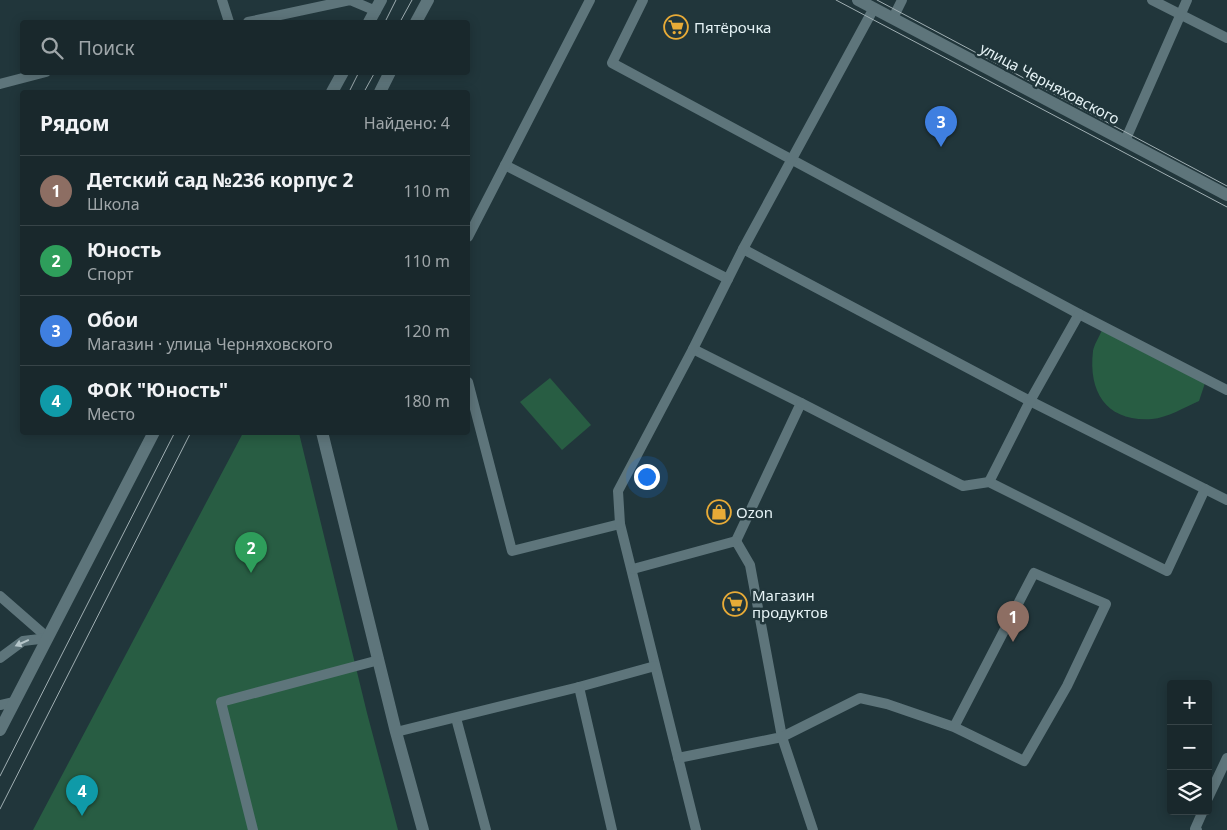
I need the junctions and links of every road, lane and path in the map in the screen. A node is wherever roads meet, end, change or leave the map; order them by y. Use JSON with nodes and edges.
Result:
{"nodes":[{"id":1,"x":222,"y":0,"type":"edge"},
{"id":2,"x":428,"y":0,"type":"edge"},
{"id":3,"x":590,"y":0,"type":"edge"},
{"id":4,"x":643,"y":0,"type":"edge"},
{"id":5,"x":858,"y":0,"type":"edge"},
{"id":6,"x":902,"y":0,"type":"edge"},
{"id":7,"x":1152,"y":0,"type":"edge"},
{"id":8,"x":1187,"y":0,"type":"edge"},
{"id":9,"x":378,"y":5,"type":"edge"},
{"id":10,"x":874,"y":8,"type":"junction"},
{"id":11,"x":1180,"y":14,"type":"junction"},
{"id":12,"x":892,"y":18,"type":"junction"},
{"id":13,"x":228,"y":20,"type":"edge"},
{"id":14,"x":257,"y":20,"type":"edge"},
{"id":15,"x":370,"y":20,"type":"edge"},
{"id":16,"x":417,"y":20,"type":"edge"},
{"id":17,"x":1227,"y":38,"type":"edge"},
{"id":18,"x":34,"y":75,"type":"edge"},
{"id":19,"x":341,"y":75,"type":"edge"},
{"id":20,"x":388,"y":75,"type":"edge"},
{"id":21,"x":0,"y":84,"type":"edge"},
{"id":22,"x":333,"y":90,"type":"edge"},
{"id":23,"x":381,"y":90,"type":"edge"},
{"id":24,"x":1125,"y":141,"type":"junction"},
{"id":25,"x":790,"y":160,"type":"junction"},
{"id":26,"x":504,"y":166,"type":"junction"},
{"id":27,"x":1227,"y":195,"type":"edge"},
{"id":28,"x":470,"y":233,"type":"edge"},
{"id":29,"x":743,"y":249,"type":"junction"},
{"id":30,"x":728,"y":279,"type":"junction"},
{"id":31,"x":1078,"y":314,"type":"junction"},
{"id":32,"x":693,"y":349,"type":"junction"},
{"id":33,"x":470,"y":390,"type":"edge"},
{"id":34,"x":1227,"y":390,"type":"edge"},
{"id":35,"x":1030,"y":401,"type":"junction"},
{"id":36,"x":801,"y":402,"type":"junction"},
{"id":37,"x":152,"y":435,"type":"edge"},
{"id":38,"x":323,"y":435,"type":"edge"},
{"id":39,"x":989,"y":482,"type":"junction"},
{"id":40,"x":1204,"y":489,"type":"junction"},
{"id":41,"x":1227,"y":500,"type":"edge"},
{"id":42,"x":620,"y":524,"type":"junction"},
{"id":43,"x":736,"y":541,"type":"junction"},
{"id":44,"x":633,"y":570,"type":"junction"},
{"id":45,"x":0,"y":596,"type":"edge"},
{"id":46,"x":48,"y":638,"type":"junction"},
{"id":47,"x":0,"y":658,"type":"edge"},
{"id":48,"x":379,"y":660,"type":"junction"},
{"id":49,"x":655,"y":666,"type":"junction"},
{"id":50,"x":578,"y":687,"type":"junction"},
{"id":51,"x":14,"y":702,"type":"junction"},
{"id":52,"x":0,"y":705,"type":"edge"},
{"id":53,"x":456,"y":718,"type":"junction"},
{"id":54,"x":954,"y":728,"type":"junction"},
{"id":55,"x":0,"y":730,"type":"edge"},
{"id":56,"x":396,"y":732,"type":"junction"},
{"id":57,"x":782,"y":738,"type":"junction"},
{"id":58,"x":678,"y":758,"type":"junction"},
{"id":59,"x":1227,"y":758,"type":"edge"},
{"id":60,"x":1212,"y":790,"type":"edge"},
{"id":61,"x":1201,"y":815,"type":"edge"},
{"id":62,"x":253,"y":830,"type":"edge"},
{"id":63,"x":423,"y":830,"type":"edge"},
{"id":64,"x":486,"y":830,"type":"edge"},
{"id":65,"x":612,"y":830,"type":"edge"},
{"id":66,"x":696,"y":830,"type":"edge"},
{"id":67,"x":813,"y":830,"type":"edge"},
{"id":68,"x":1196,"y":830,"type":"edge"}],
"edges":[{"from":1,"to":13,"type":"lane"},
{"from":2,"to":16,"type":"street"},
{"from":3,"to":26,"type":"lane"},
{"from":4,"to":25,"type":"lane"},
{"from":5,"to":10,"type":"street","name":"улица Черняховского"},
{"from":6,"to":12,"type":"lane"},
{"from":7,"to":11,"type":"lane"},
{"from":8,"to":11,"type":"lane"},
{"from":9,"to":14,"type":"lane"},
{"from":9,"to":15,"type":"street"},
{"from":10,"to":12,"type":"street","name":"улица Черняховского"},
{"from":10,"to":25,"type":"lane"},
{"from":11,"to":17,"type":"lane"},
{"from":11,"to":24,"type":"lane"},
{"from":12,"to":24,"type":"street","name":"улица Черняховского"},
{"from":18,"to":21,"type":"lane"},
{"from":19,"to":22,"type":"street"},
{"from":20,"to":23,"type":"street"},
{"from":24,"to":27,"type":"street","name":"улица Черняховского"},
{"from":25,"to":29,"type":"lane"},
{"from":25,"to":31,"type":"lane"},
{"from":26,"to":28,"type":"lane"},
{"from":26,"to":30,"type":"lane"},
{"from":29,"to":30,"type":"lane"},
{"from":29,"to":35,"type":"lane"},
{"from":30,"to":32,"type":"lane"},
{"from":31,"to":34,"type":"lane"},
{"from":31,"to":35,"type":"lane"},
{"from":32,"to":36,"type":"lane"},
{"from":32,"to":42,"type":"lane"},
{"from":33,"to":42,"type":"lane"},
{"from":35,"to":39,"type":"lane"},
{"from":35,"to":40,"type":"lane"},
{"from":36,"to":39,"type":"lane"},
{"from":36,"to":43,"type":"lane"},
{"from":37,"to":46,"type":"street"},
{"from":38,"to":48,"type":"street"},
{"from":39,"to":40,"type":"lane"},
{"from":40,"to":41,"type":"lane"},
{"from":42,"to":44,"type":"lane"},
{"from":43,"to":44,"type":"lane"},
{"from":43,"to":57,"type":"lane"},
{"from":44,"to":49,"type":"lane"},
{"from":45,"to":46,"type":"lane"},
{"from":46,"to":47,"type":"lane","one_way":true},
{"from":46,"to":51,"type":"street"},
{"from":48,"to":56,"type":"street"},
{"from":48,"to":62,"type":"lane"},
{"from":49,"to":50,"type":"lane"},
{"from":49,"to":58,"type":"lane"},
{"from":50,"to":53,"type":"lane"},
{"from":50,"to":65,"type":"lane"},
{"from":51,"to":52,"type":"lane"},
{"from":51,"to":55,"type":"street"},
{"from":53,"to":56,"type":"lane"},
{"from":53,"to":64,"type":"lane"},
{"from":54,"to":54,"type":"lane"},
{"from":54,"to":57,"type":"lane"},
{"from":56,"to":63,"type":"street"},
{"from":57,"to":58,"type":"lane"},
{"from":57,"to":67,"type":"lane"},
{"from":58,"to":66,"type":"lane"},
{"from":59,"to":60,"type":"lane"},
{"from":61,"to":68,"type":"lane"}]}
